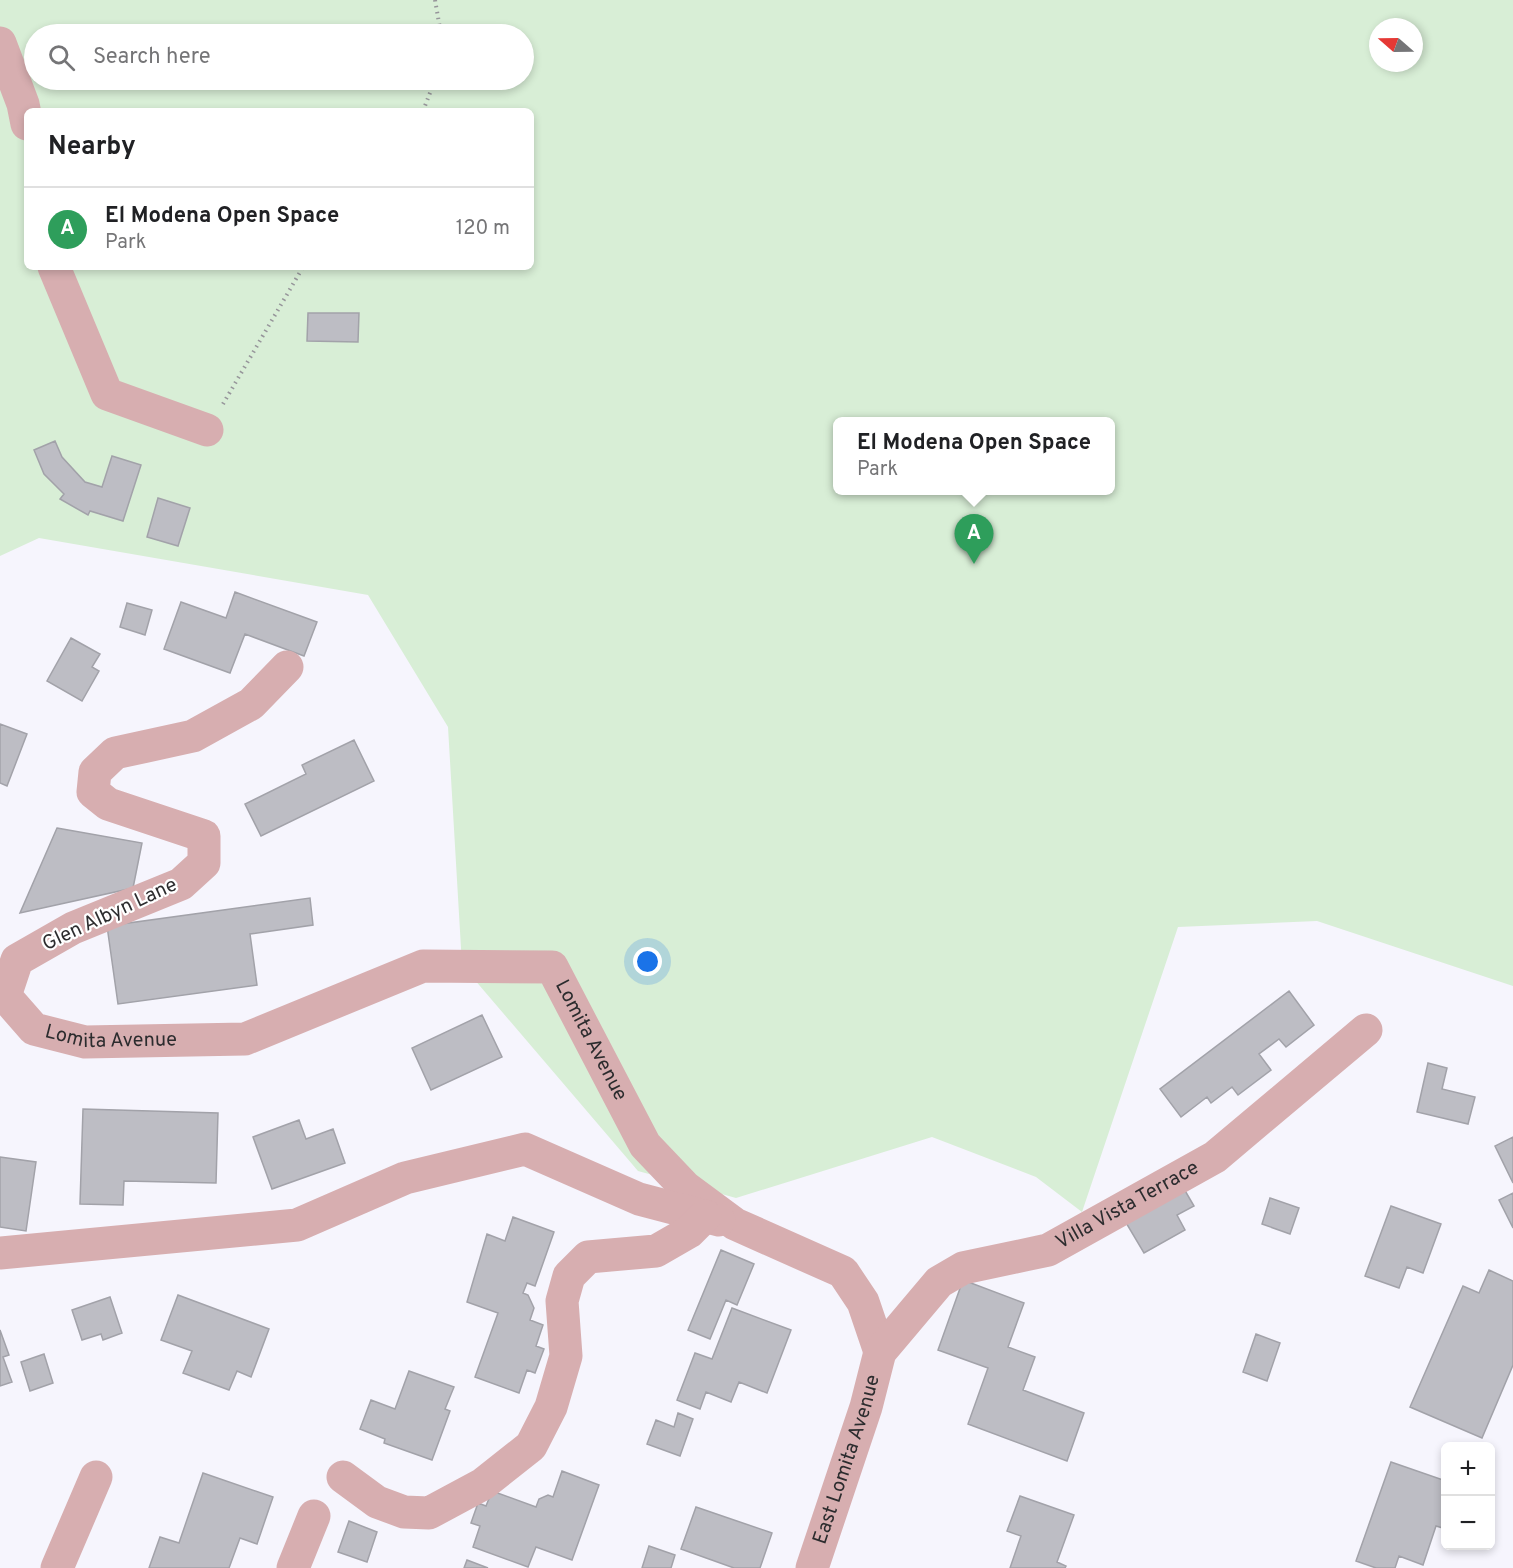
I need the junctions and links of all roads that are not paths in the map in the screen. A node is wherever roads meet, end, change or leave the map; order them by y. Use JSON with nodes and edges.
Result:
{"nodes":[{"id":1,"x":0,"y":43,"type":"edge"},
{"id":2,"x":24,"y":109,"type":"edge"},
{"id":3,"x":55,"y":270,"type":"edge"},
{"id":4,"x":207,"y":430,"type":"road end"},
{"id":5,"x":287,"y":667,"type":"dead end"},
{"id":6,"x":5,"y":996,"type":"joint"},
{"id":7,"x":1366,"y":1030,"type":"dead end"},
{"id":8,"x":720,"y":1220,"type":"junction"},
{"id":9,"x":0,"y":1253,"type":"edge"},
{"id":10,"x":880,"y":1352,"type":"junction"},
{"id":11,"x":96,"y":1477,"type":"dead end"},
{"id":12,"x":344,"y":1477,"type":"dead end"},
{"id":13,"x":314,"y":1515,"type":"dead end"},
{"id":14,"x":57,"y":1568,"type":"edge"},
{"id":15,"x":293,"y":1568,"type":"edge"},
{"id":16,"x":812,"y":1568,"type":"edge"}],
"edges":[{"from":1,"to":2,"type":"street"},
{"from":3,"to":4,"type":"street"},
{"from":5,"to":6,"type":"street","name":"Glen Albyn Lane"},
{"from":6,"to":8,"type":"street","name":"Lomita Avenue"},
{"from":7,"to":10,"type":"street","name":"Villa Vista Terrace"},
{"from":8,"to":9,"type":"street"},
{"from":8,"to":10,"type":"street","name":"Lomita Avenue"},
{"from":8,"to":12,"type":"street"},
{"from":10,"to":16,"type":"street","name":"East Lomita Avenue"},
{"from":11,"to":14,"type":"street"},
{"from":13,"to":15,"type":"street"}]}
